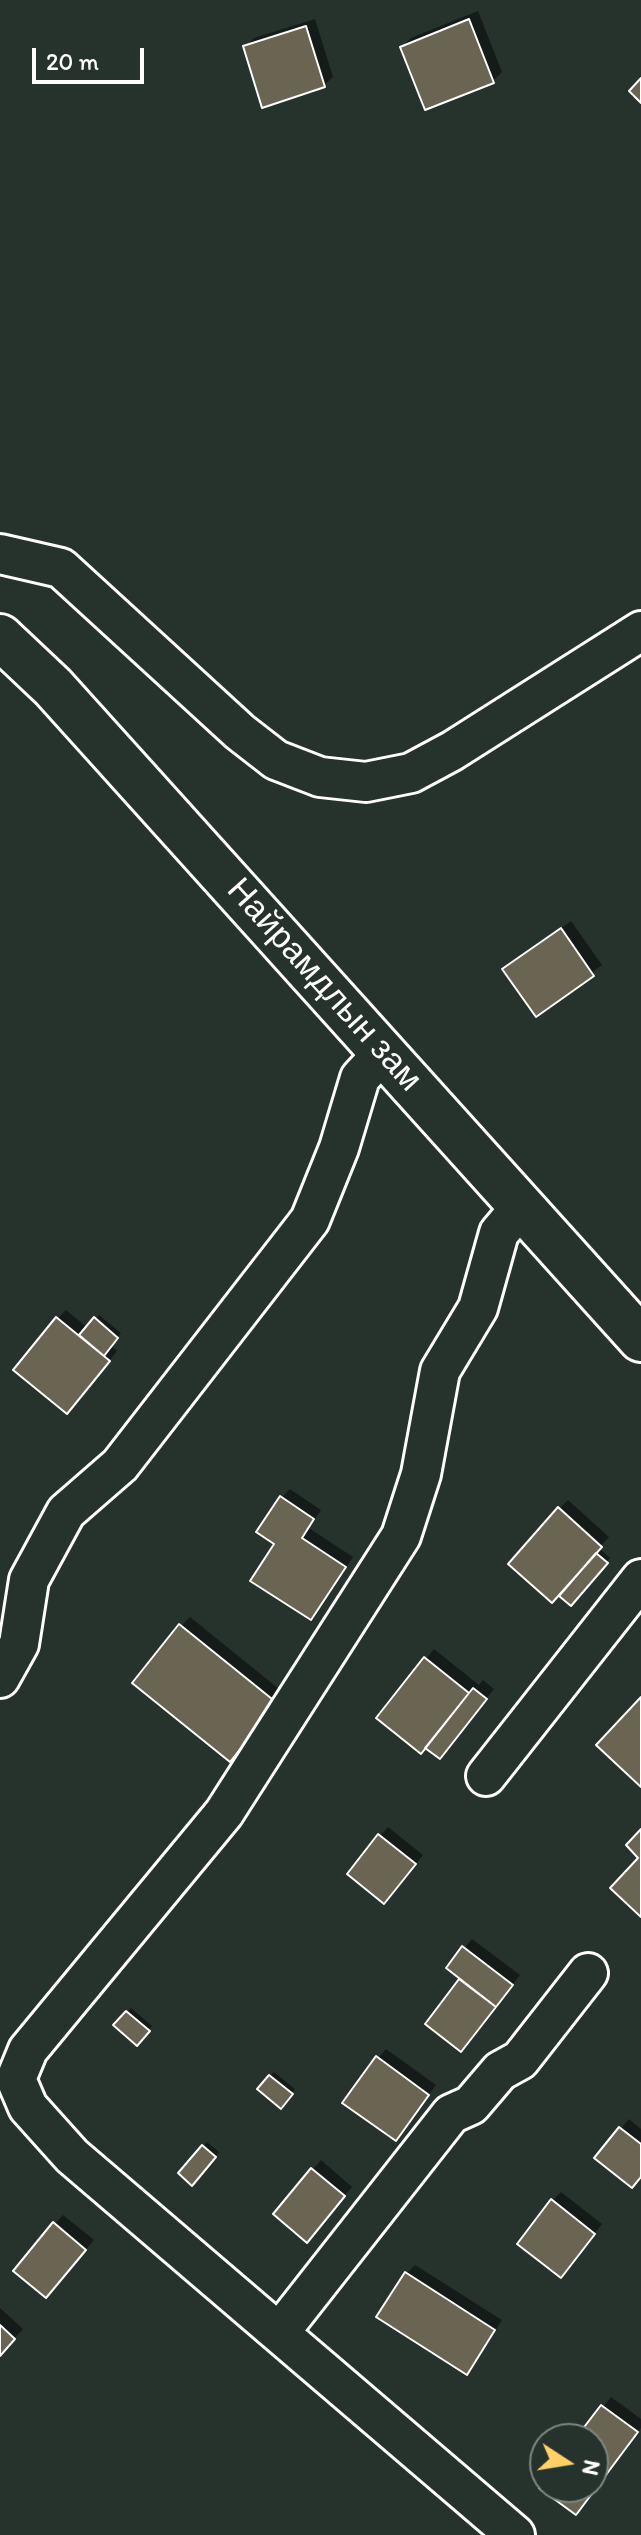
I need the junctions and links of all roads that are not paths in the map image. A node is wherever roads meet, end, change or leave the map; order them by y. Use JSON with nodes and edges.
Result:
{"nodes":[{"id":1,"x":0,"y":554,"type":"edge"},
{"id":2,"x":641,"y":631,"type":"edge"},
{"id":3,"x":0,"y":637,"type":"edge"},
{"id":4,"x":382,"y":1054,"type":"junction"},
{"id":5,"x":521,"y":1207,"type":"junction"},
{"id":6,"x":641,"y":1339,"type":"edge"},
{"id":7,"x":641,"y":1579,"type":"edge"},
{"id":8,"x":0,"y":1678,"type":"edge"},
{"id":9,"x":486,"y":1776,"type":"dead end"},
{"id":10,"x":588,"y":1973,"type":"dead end"},
{"id":11,"x":279,"y":2333,"type":"junction"},
{"id":12,"x":515,"y":2535,"type":"edge"}],
"edges":[{"from":1,"to":2,"type":"street"},
{"from":3,"to":4,"type":"main road","name":"Найрамдлын зам"},
{"from":4,"to":5,"type":"main road","name":"Найрамдлын зам"},
{"from":4,"to":8,"type":"street"},
{"from":5,"to":6,"type":"main road","name":"Найрамдлын зам"},
{"from":5,"to":11,"type":"street"},
{"from":7,"to":9,"type":"street"},
{"from":10,"to":11,"type":"street"},
{"from":11,"to":12,"type":"street"}]}
